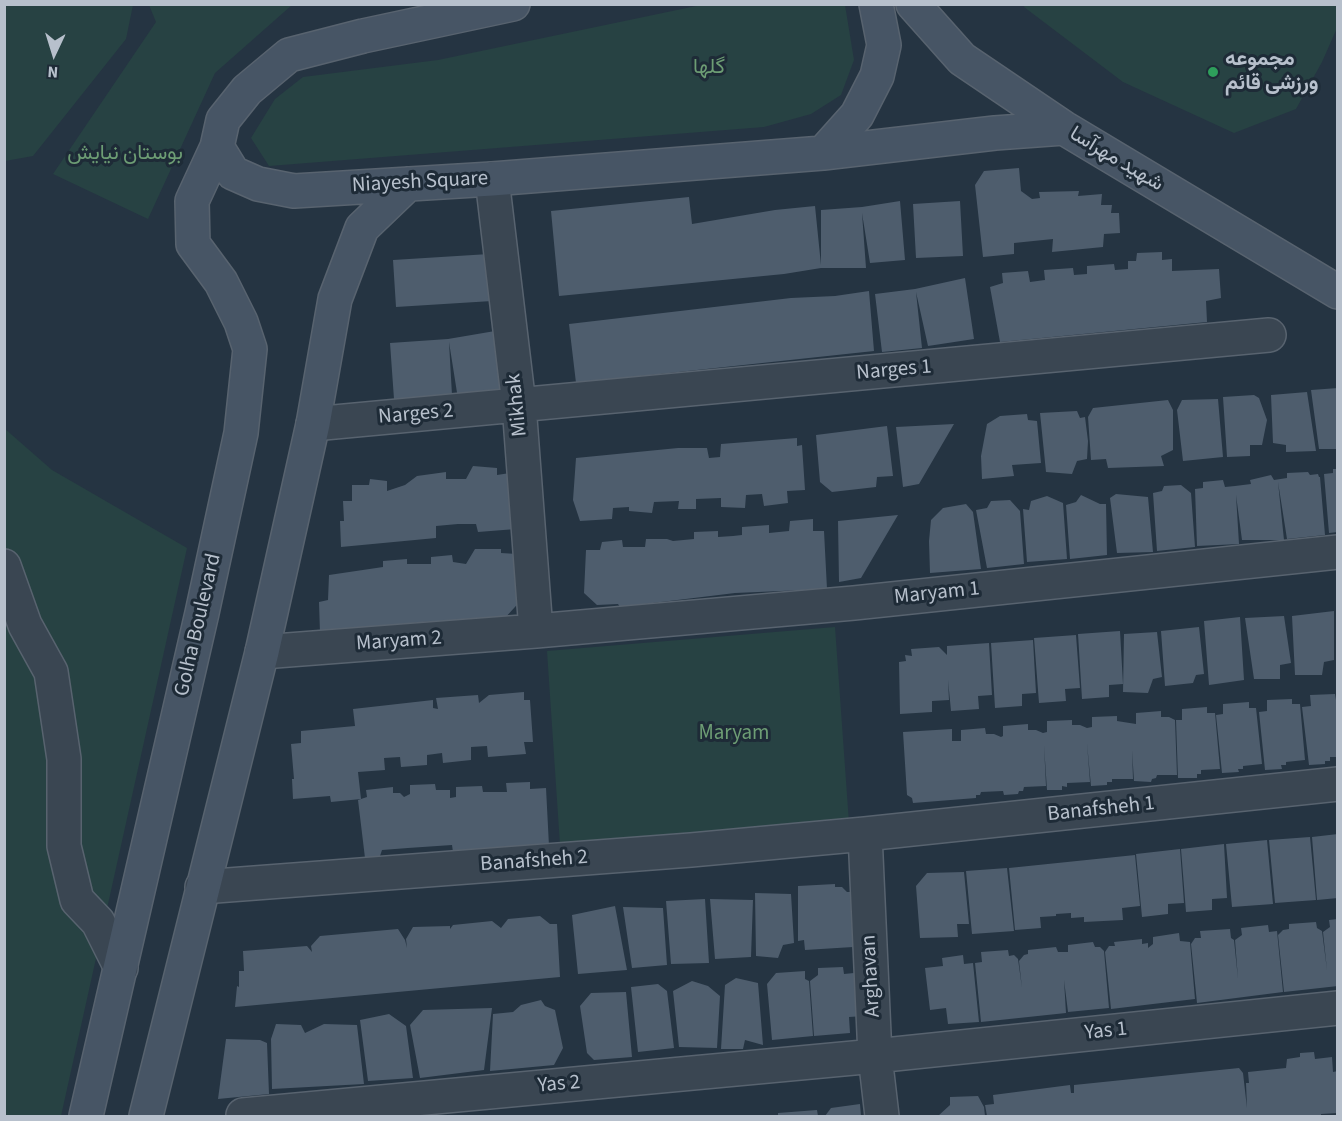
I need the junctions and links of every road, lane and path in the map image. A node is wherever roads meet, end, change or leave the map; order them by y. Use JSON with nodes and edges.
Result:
{"nodes":[{"id":1,"x":513,"y":4,"type":"edge"},
{"id":2,"x":876,"y":4,"type":"edge"},
{"id":3,"x":900,"y":4,"type":"edge"},
{"id":4,"x":913,"y":4,"type":"edge"},
{"id":5,"x":884,"y":45,"type":"junction"},
{"id":6,"x":1064,"y":128,"type":"junction"},
{"id":7,"x":217,"y":147,"type":"junction"},
{"id":8,"x":823,"y":153,"type":"junction"},
{"id":9,"x":492,"y":179,"type":"junction"},
{"id":10,"x":408,"y":184,"type":"junction"},
{"id":11,"x":1338,"y":292,"type":"edge"},
{"id":12,"x":1269,"y":335,"type":"dead end"},
{"id":13,"x":519,"y":405,"type":"junction"},
{"id":14,"x":313,"y":424,"type":"junction"},
{"id":15,"x":1338,"y":552,"type":"edge"},
{"id":16,"x":4,"y":567,"type":"edge"},
{"id":17,"x":536,"y":631,"type":"junction"},
{"id":18,"x":262,"y":652,"type":"junction"},
{"id":19,"x":1338,"y":784,"type":"edge"},
{"id":20,"x":865,"y":834,"type":"junction"},
{"id":21,"x":202,"y":887,"type":"junction"},
{"id":22,"x":121,"y":968,"type":"junction"},
{"id":23,"x":1338,"y":1008,"type":"edge"},
{"id":24,"x":875,"y":1056,"type":"junction"},
{"id":25,"x":243,"y":1115,"type":"dead end"},
{"id":26,"x":86,"y":1116,"type":"edge"},
{"id":27,"x":146,"y":1116,"type":"edge"},
{"id":28,"x":882,"y":1116,"type":"edge"}],
"edges":[{"from":1,"to":7,"type":"main road"},
{"from":2,"to":5,"type":"main road"},
{"from":3,"to":5,"type":"main road"},
{"from":4,"to":6,"type":"main road","name":"شهید مهرآسا"},
{"from":5,"to":8,"type":"main road"},
{"from":6,"to":8,"type":"main road","name":"Niayesh Square"},
{"from":6,"to":11,"type":"main road","name":"شهید مهرآسا"},
{"from":7,"to":10,"type":"main road","name":"Niayesh Square"},
{"from":7,"to":22,"type":"main road","name":"Golha Boulevard"},
{"from":8,"to":9,"type":"main road","name":"Niayesh Square"},
{"from":9,"to":10,"type":"main road","name":"Niayesh Square"},
{"from":9,"to":13,"type":"street","name":"Mikhak"},
{"from":10,"to":14,"type":"main road"},
{"from":12,"to":13,"type":"street","name":"Narges 1"},
{"from":13,"to":14,"type":"street","name":"Narges 2"},
{"from":13,"to":17,"type":"street","name":"Mikhak"},
{"from":14,"to":18,"type":"main road"},
{"from":15,"to":17,"type":"street","name":"Maryam 1"},
{"from":16,"to":22,"type":"street"},
{"from":17,"to":18,"type":"street","name":"Maryam 2"},
{"from":18,"to":21,"type":"main road"},
{"from":19,"to":20,"type":"street","name":"Banafsheh 1"},
{"from":20,"to":21,"type":"street","name":"Banafsheh 2"},
{"from":20,"to":24,"type":"street","name":"Arghavan"},
{"from":21,"to":27,"type":"main road"},
{"from":22,"to":26,"type":"main road","name":"Golha Boulevard"},
{"from":23,"to":24,"type":"street","name":"Yas 1"},
{"from":24,"to":25,"type":"street","name":"Yas 2"},
{"from":24,"to":28,"type":"street","name":"Arghavan"}]}
